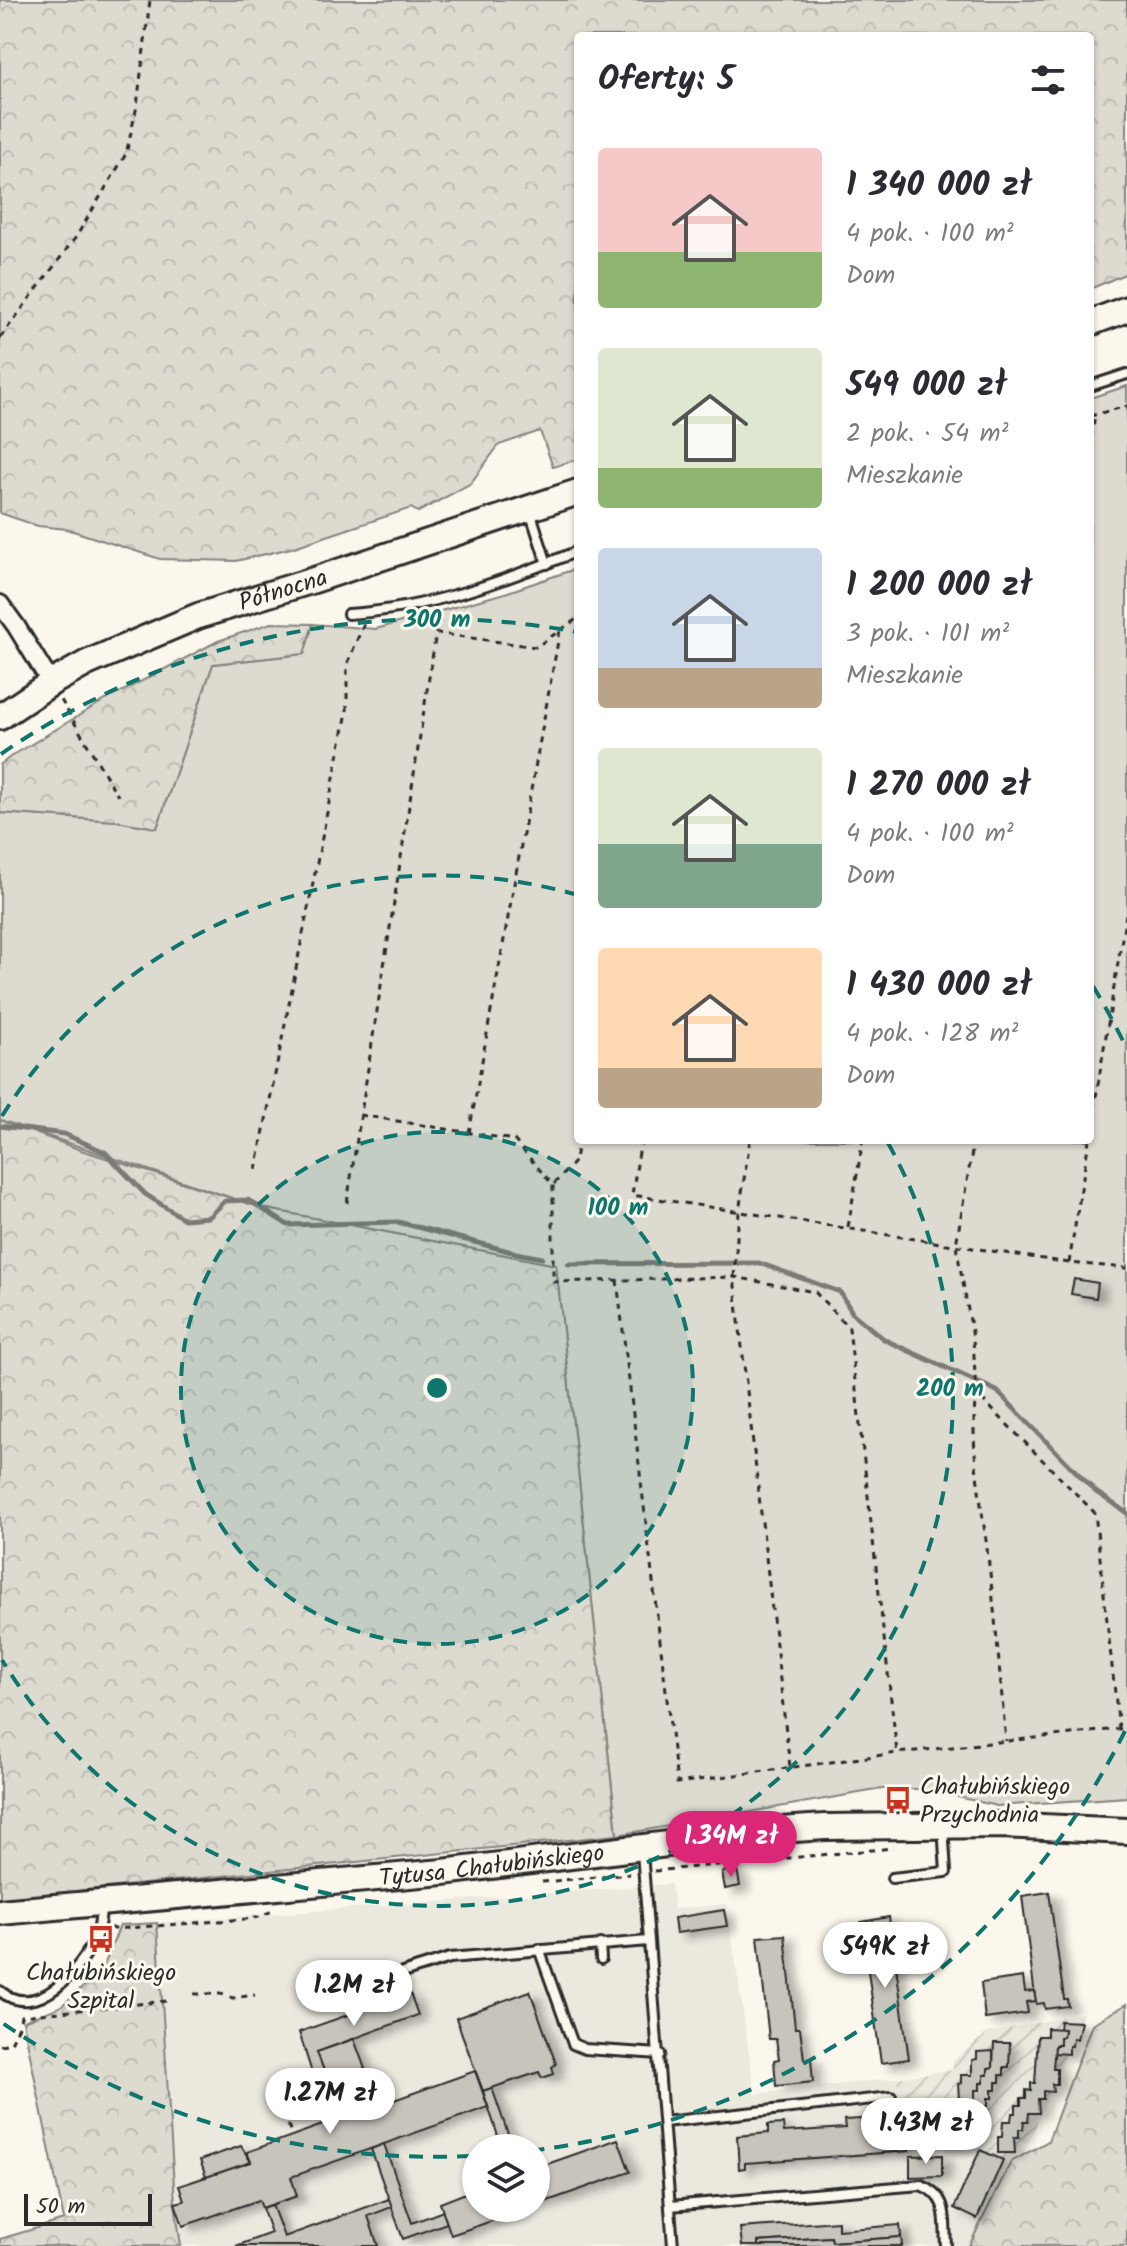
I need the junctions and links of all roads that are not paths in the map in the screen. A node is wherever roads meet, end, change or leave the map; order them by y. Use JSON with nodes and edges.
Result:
{"nodes":[{"id":1,"x":1127,"y":309,"type":"edge"},
{"id":2,"x":1094,"y":321,"type":"edge"},
{"id":3,"x":1127,"y":374,"type":"edge"},
{"id":4,"x":1094,"y":385,"type":"edge"},
{"id":5,"x":574,"y":493,"type":"edge"},
{"id":6,"x":529,"y":508,"type":"junction"},
{"id":7,"x":574,"y":553,"type":"edge"},
{"id":8,"x":547,"y":564,"type":"junction"},
{"id":9,"x":0,"y":604,"type":"edge"},
{"id":10,"x":348,"y":614,"type":"dead end"},
{"id":11,"x":51,"y":683,"type":"junction"},
{"id":12,"x":0,"y":717,"type":"edge"},
{"id":13,"x":943,"y":1826,"type":"junction"},
{"id":14,"x":1127,"y":1831,"type":"edge"},
{"id":15,"x":641,"y":1847,"type":"junction"},
{"id":16,"x":892,"y":1878,"type":"dead end"},
{"id":17,"x":0,"y":1912,"type":"edge"},
{"id":18,"x":101,"y":1912,"type":"junction"},
{"id":19,"x":648,"y":1941,"type":"junction"},
{"id":20,"x":600,"y":1944,"type":"junction"},
{"id":21,"x":539,"y":1949,"type":"junction"},
{"id":22,"x":601,"y":1959,"type":"dead end"},
{"id":23,"x":0,"y":1991,"type":"edge"},
{"id":24,"x":342,"y":1992,"type":"dead end"},
{"id":25,"x":660,"y":2054,"type":"junction"},
{"id":26,"x":891,"y":2097,"type":"dead end"},
{"id":27,"x":664,"y":2122,"type":"junction"},
{"id":28,"x":670,"y":2206,"type":"junction"},
{"id":29,"x":673,"y":2246,"type":"edge"},
{"id":30,"x":946,"y":2246,"type":"edge"}],
"edges":[{"from":1,"to":2,"type":"street"},
{"from":3,"to":4,"type":"lane"},
{"from":5,"to":6,"type":"street","name":"Północna"},
{"from":6,"to":8,"type":"lane"},
{"from":6,"to":11,"type":"street","name":"Północna"},
{"from":7,"to":8,"type":"lane"},
{"from":8,"to":10,"type":"lane"},
{"from":9,"to":11,"type":"street"},
{"from":11,"to":12,"type":"street","name":"Północna"},
{"from":13,"to":14,"type":"street","name":"Tytusa Chałubińskiego"},
{"from":13,"to":15,"type":"street","name":"Tytusa Chałubińskiego"},
{"from":13,"to":16,"type":"lane"},
{"from":15,"to":18,"type":"street","name":"Tytusa Chałubińskiego"},
{"from":15,"to":19,"type":"lane"},
{"from":17,"to":18,"type":"street","name":"Tytusa Chałubińskiego"},
{"from":18,"to":23,"type":"lane"},
{"from":19,"to":20,"type":"lane"},
{"from":19,"to":25,"type":"lane"},
{"from":20,"to":21,"type":"lane"},
{"from":20,"to":22,"type":"lane"},
{"from":21,"to":24,"type":"lane"},
{"from":21,"to":25,"type":"lane"},
{"from":25,"to":27,"type":"lane"},
{"from":26,"to":27,"type":"lane"},
{"from":27,"to":28,"type":"lane"},
{"from":28,"to":29,"type":"lane"},
{"from":28,"to":30,"type":"lane"}]}
